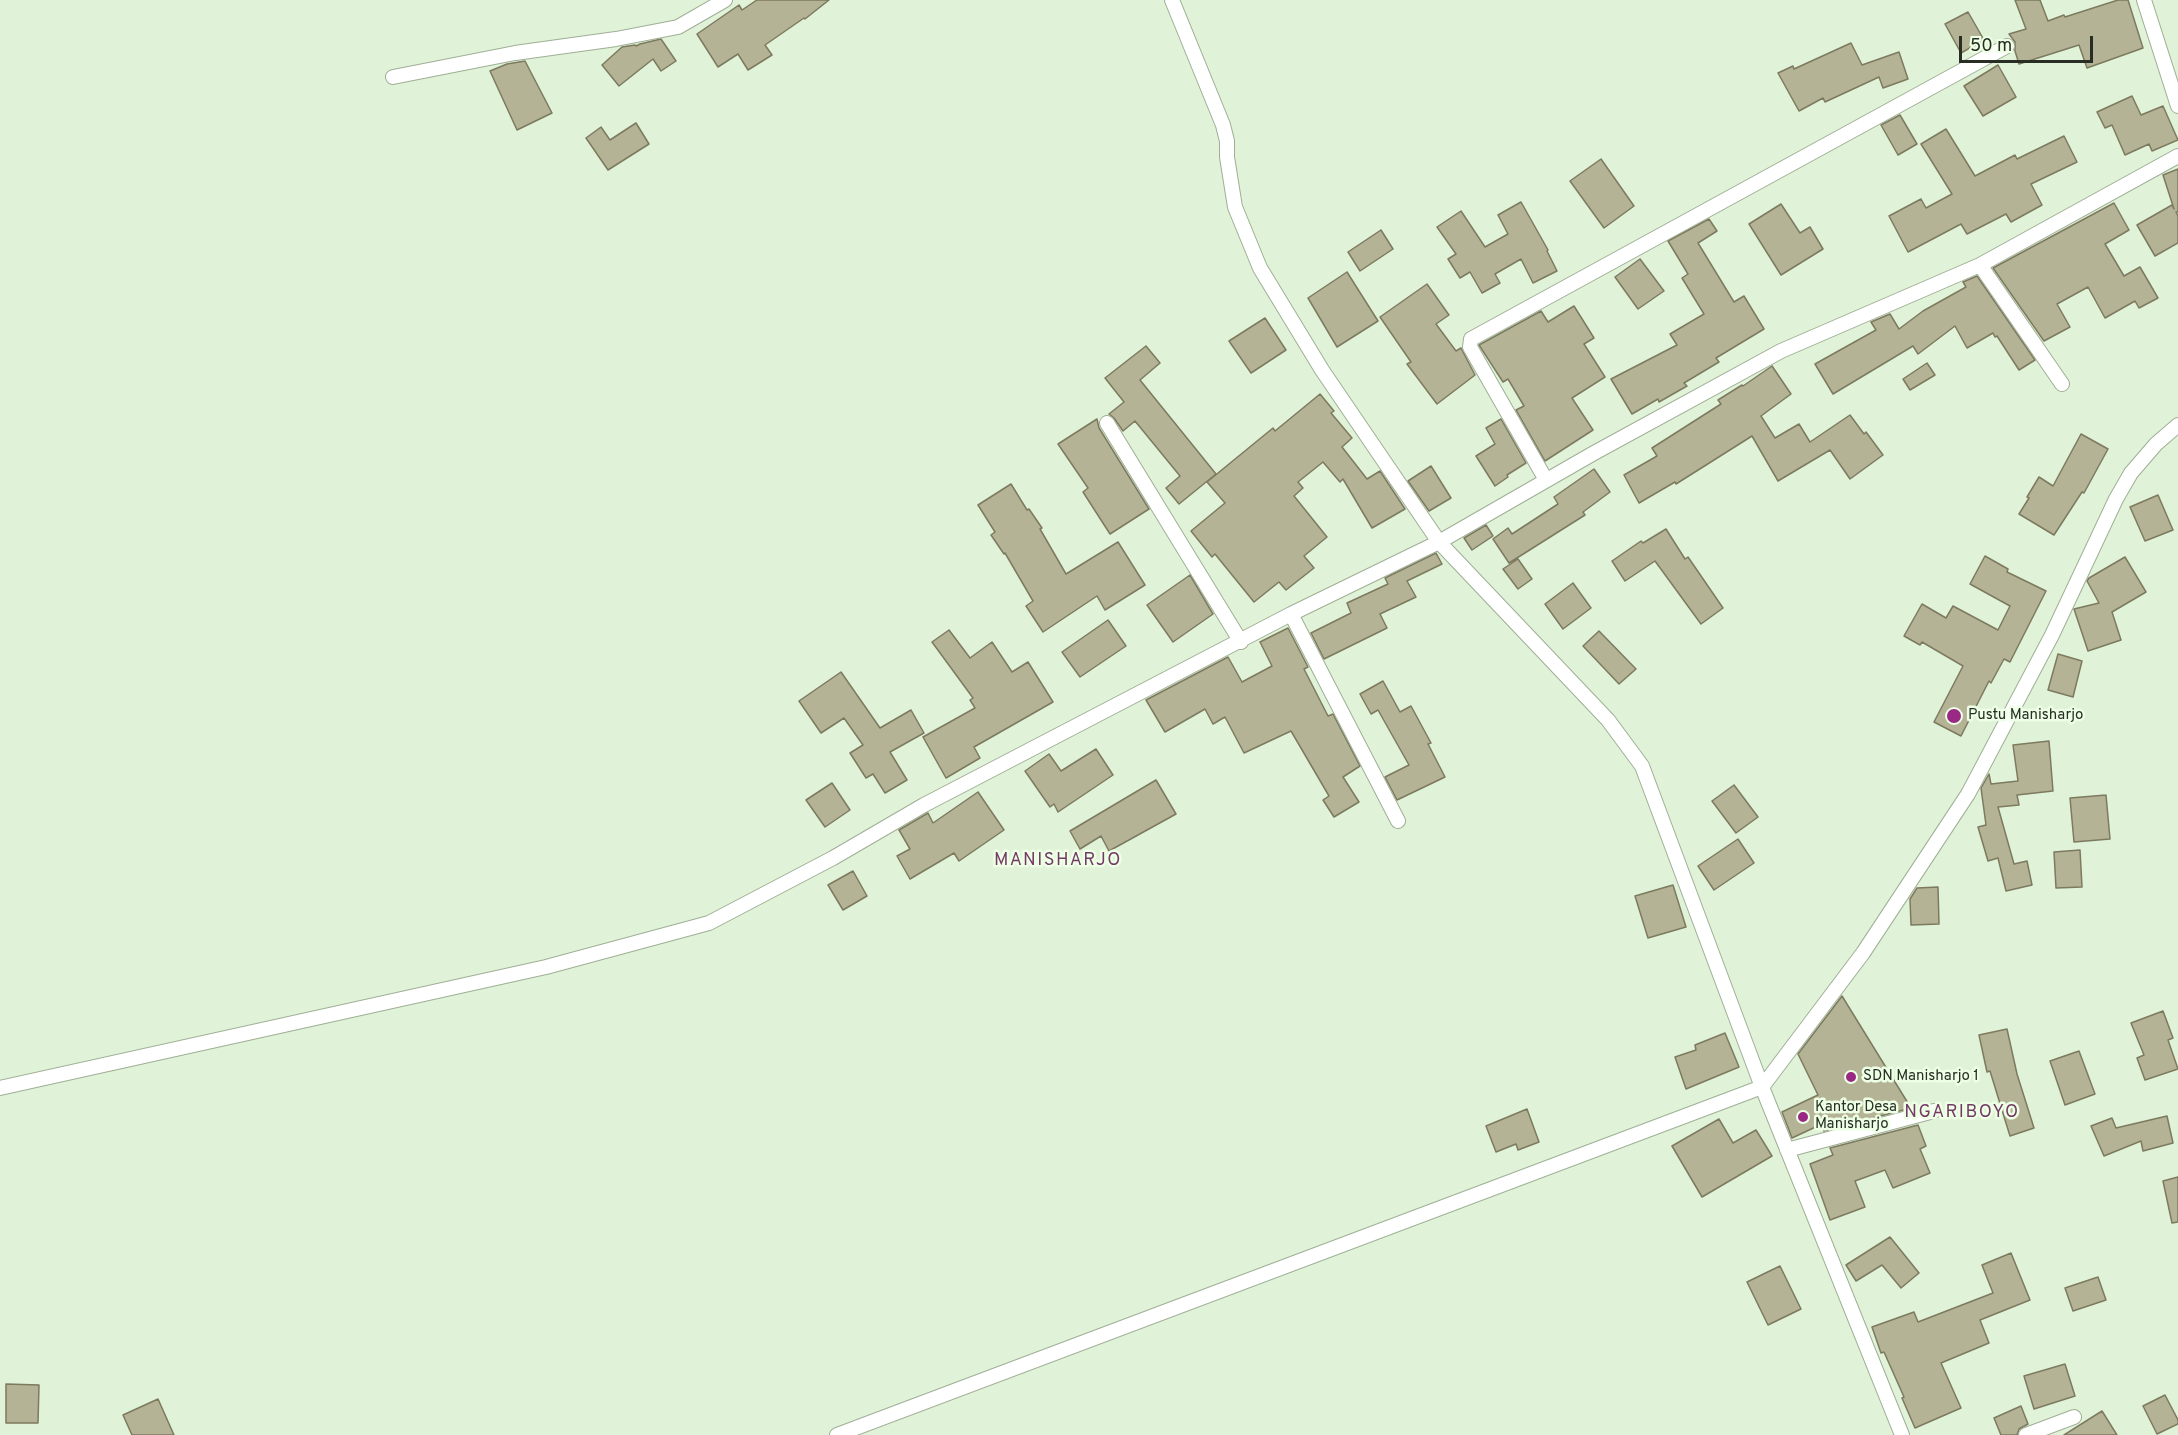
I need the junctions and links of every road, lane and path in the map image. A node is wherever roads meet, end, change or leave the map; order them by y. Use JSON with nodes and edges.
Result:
{"nodes":[{"id":1,"x":725,"y":0,"type":"edge"},
{"id":2,"x":1172,"y":0,"type":"edge"},
{"id":3,"x":2144,"y":0,"type":"edge"},
{"id":4,"x":2007,"y":46,"type":"dead end"},
{"id":5,"x":393,"y":77,"type":"dead end"},
{"id":6,"x":2178,"y":106,"type":"edge"},
{"id":7,"x":2178,"y":156,"type":"edge"},
{"id":8,"x":1980,"y":265,"type":"junction"},
{"id":9,"x":2062,"y":384,"type":"dead end"},
{"id":10,"x":1107,"y":423,"type":"dead end"},
{"id":11,"x":2178,"y":425,"type":"edge"},
{"id":12,"x":1546,"y":480,"type":"junction"},
{"id":13,"x":1439,"y":542,"type":"junction"},
{"id":14,"x":1291,"y":614,"type":"junction"},
{"id":15,"x":1241,"y":642,"type":"junction"},
{"id":16,"x":1398,"y":821,"type":"dead end"},
{"id":17,"x":1762,"y":1087,"type":"junction"},
{"id":18,"x":0,"y":1088,"type":"edge"},
{"id":19,"x":1934,"y":1111,"type":"dead end"},
{"id":20,"x":1788,"y":1150,"type":"junction"},
{"id":21,"x":2074,"y":1417,"type":"dead end"},
{"id":22,"x":837,"y":1435,"type":"edge"},
{"id":23,"x":1902,"y":1435,"type":"edge"},
{"id":24,"x":2026,"y":1435,"type":"edge"}],
"edges":[{"from":1,"to":5,"type":"street"},
{"from":2,"to":13,"type":"street"},
{"from":3,"to":6,"type":"street"},
{"from":4,"to":12,"type":"street"},
{"from":7,"to":8,"type":"street"},
{"from":8,"to":9,"type":"street"},
{"from":8,"to":12,"type":"street"},
{"from":10,"to":15,"type":"street"},
{"from":11,"to":17,"type":"street"},
{"from":12,"to":13,"type":"street"},
{"from":13,"to":14,"type":"street"},
{"from":13,"to":17,"type":"street"},
{"from":14,"to":15,"type":"street"},
{"from":14,"to":16,"type":"street"},
{"from":15,"to":18,"type":"street"},
{"from":17,"to":20,"type":"street"},
{"from":17,"to":22,"type":"street"},
{"from":19,"to":20,"type":"street"},
{"from":20,"to":23,"type":"street"},
{"from":21,"to":24,"type":"street"}]}
